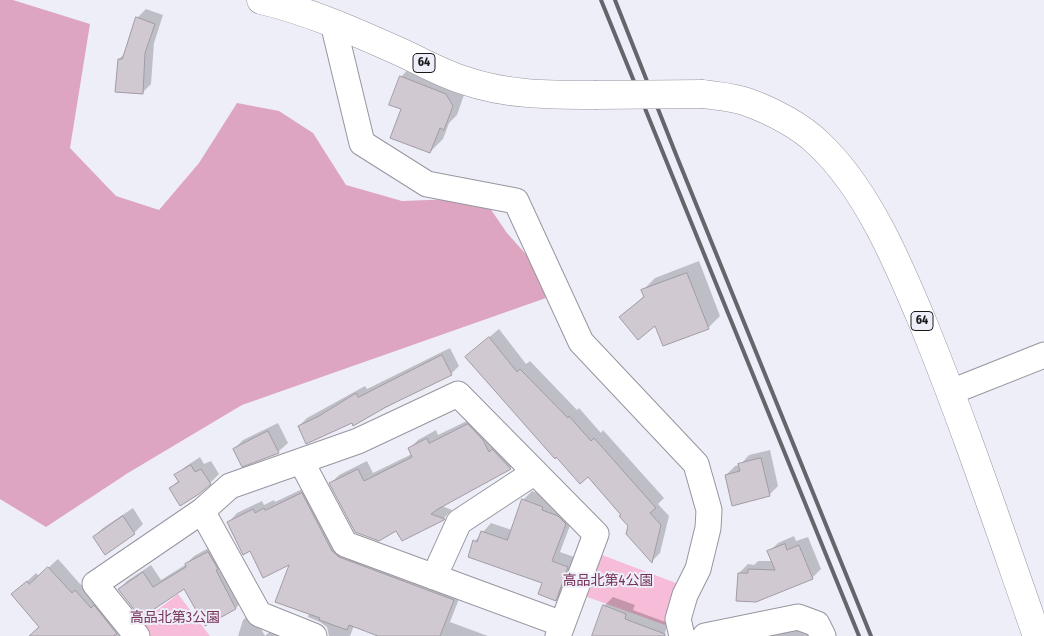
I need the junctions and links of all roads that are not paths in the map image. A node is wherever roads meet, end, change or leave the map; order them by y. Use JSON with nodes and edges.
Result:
{"nodes":[{"id":1,"x":261,"y":0,"type":"edge"},
{"id":2,"x":333,"y":23,"type":"junction"},
{"id":3,"x":1044,"y":355,"type":"edge"},
{"id":4,"x":951,"y":392,"type":"junction"},
{"id":5,"x":301,"y":461,"type":"junction"},
{"id":6,"x":535,"y":472,"type":"junction"},
{"id":7,"x":202,"y":511,"type":"junction"},
{"id":8,"x":434,"y":577,"type":"junction"},
{"id":9,"x":560,"y":630,"type":"edge"},
{"id":10,"x":137,"y":636,"type":"edge"},
{"id":11,"x":314,"y":636,"type":"edge"},
{"id":12,"x":682,"y":636,"type":"edge"},
{"id":13,"x":705,"y":636,"type":"edge"},
{"id":14,"x":823,"y":636,"type":"edge"},
{"id":15,"x":1037,"y":636,"type":"edge"}],
"edges":[{"from":1,"to":2,"type":"main road","number":"64"},
{"from":2,"to":4,"type":"main road","number":"64","bridge":true},
{"from":2,"to":12,"type":"street"},
{"from":3,"to":4,"type":"street"},
{"from":4,"to":15,"type":"main road","number":"64"},
{"from":5,"to":6,"type":"street"},
{"from":5,"to":7,"type":"street"},
{"from":5,"to":8,"type":"street"},
{"from":6,"to":8,"type":"street"},
{"from":6,"to":9,"type":"street"},
{"from":7,"to":10,"type":"street"},
{"from":7,"to":11,"type":"street"},
{"from":8,"to":9,"type":"street"},
{"from":13,"to":14,"type":"street"}]}
